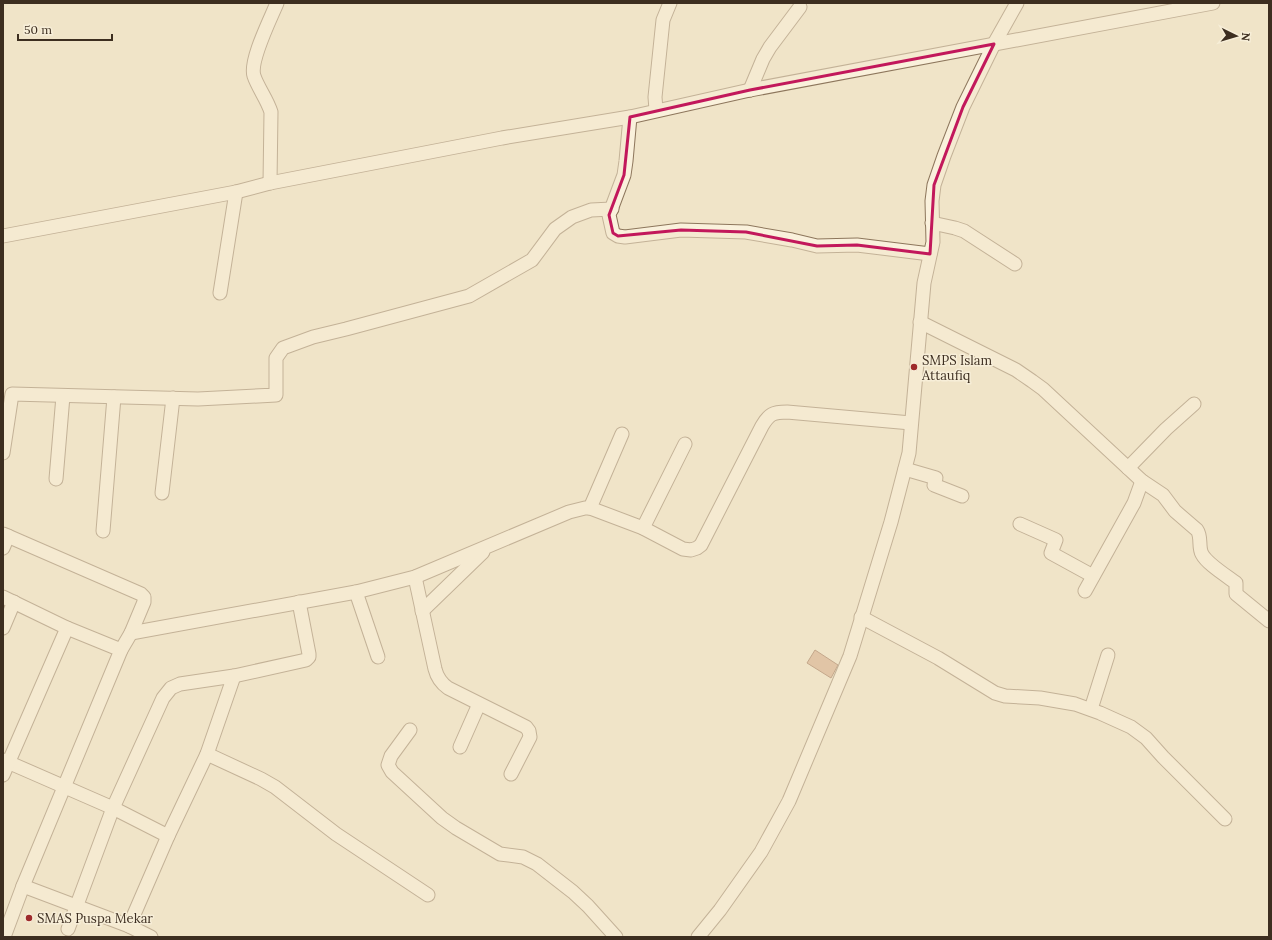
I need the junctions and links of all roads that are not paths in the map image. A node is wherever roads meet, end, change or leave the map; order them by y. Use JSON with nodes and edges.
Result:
{"nodes":[{"id":1,"x":277,"y":3,"type":"edge"},
{"id":2,"x":670,"y":3,"type":"edge"},
{"id":3,"x":1017,"y":3,"type":"edge"},
{"id":4,"x":1213,"y":3,"type":"edge"},
{"id":5,"x":800,"y":7,"type":"dead end"},
{"id":6,"x":994,"y":44,"type":"junction"},
{"id":7,"x":750,"y":90,"type":"junction"},
{"id":8,"x":656,"y":110,"type":"junction"},
{"id":9,"x":630,"y":117,"type":"junction"},
{"id":10,"x":270,"y":183,"type":"junction"},
{"id":11,"x":236,"y":192,"type":"junction"},
{"id":12,"x":612,"y":209,"type":"junction"},
{"id":13,"x":932,"y":223,"type":"junction"},
{"id":14,"x":3,"y":236,"type":"edge"},
{"id":15,"x":930,"y":254,"type":"junction"},
{"id":16,"x":1015,"y":264,"type":"dead end"},
{"id":17,"x":220,"y":293,"type":"dead end"},
{"id":18,"x":920,"y":322,"type":"junction"},
{"id":19,"x":63,"y":396,"type":"junction"},
{"id":20,"x":114,"y":397,"type":"junction"},
{"id":21,"x":173,"y":398,"type":"junction"},
{"id":22,"x":1194,"y":404,"type":"dead end"},
{"id":23,"x":911,"y":424,"type":"junction"},
{"id":24,"x":622,"y":434,"type":"dead end"},
{"id":25,"x":685,"y":444,"type":"dead end"},
{"id":26,"x":3,"y":453,"type":"edge"},
{"id":27,"x":1128,"y":468,"type":"junction"},
{"id":28,"x":905,"y":469,"type":"junction"},
{"id":29,"x":56,"y":479,"type":"dead end"},
{"id":30,"x":1142,"y":481,"type":"junction"},
{"id":31,"x":162,"y":493,"type":"dead end"},
{"id":32,"x":962,"y":496,"type":"dead end"},
{"id":33,"x":590,"y":508,"type":"junction"},
{"id":34,"x":1020,"y":524,"type":"dead end"},
{"id":35,"x":643,"y":528,"type":"junction"},
{"id":36,"x":103,"y":531,"type":"dead end"},
{"id":37,"x":4,"y":540,"type":"edge"},
{"id":38,"x":489,"y":546,"type":"junction"},
{"id":39,"x":1093,"y":576,"type":"junction"},
{"id":40,"x":415,"y":578,"type":"junction"},
{"id":41,"x":1085,"y":591,"type":"dead end"},
{"id":42,"x":356,"y":592,"type":"junction"},
{"id":43,"x":9,"y":600,"type":"edge"},
{"id":44,"x":299,"y":602,"type":"junction"},
{"id":45,"x":422,"y":611,"type":"junction"},
{"id":46,"x":861,"y":617,"type":"junction"},
{"id":47,"x":1269,"y":621,"type":"edge"},
{"id":48,"x":3,"y":628,"type":"edge"},
{"id":49,"x":67,"y":628,"type":"junction"},
{"id":50,"x":131,"y":633,"type":"junction"},
{"id":51,"x":121,"y":650,"type":"junction"},
{"id":52,"x":1108,"y":655,"type":"dead end"},
{"id":53,"x":378,"y":657,"type":"dead end"},
{"id":54,"x":234,"y":676,"type":"junction"},
{"id":55,"x":479,"y":704,"type":"junction"},
{"id":56,"x":1090,"y":709,"type":"junction"},
{"id":57,"x":410,"y":730,"type":"dead end"},
{"id":58,"x":460,"y":747,"type":"dead end"},
{"id":59,"x":207,"y":754,"type":"junction"},
{"id":60,"x":6,"y":761,"type":"edge"},
{"id":61,"x":511,"y":774,"type":"dead end"},
{"id":62,"x":3,"y":775,"type":"edge"},
{"id":63,"x":64,"y":788,"type":"junction"},
{"id":64,"x":112,"y":808,"type":"junction"},
{"id":65,"x":1225,"y":820,"type":"dead end"},
{"id":66,"x":168,"y":836,"type":"junction"},
{"id":67,"x":24,"y":886,"type":"junction"},
{"id":68,"x":428,"y":895,"type":"dead end"},
{"id":69,"x":77,"y":907,"type":"junction"},
{"id":70,"x":129,"y":926,"type":"junction"},
{"id":71,"x":68,"y":930,"type":"dead end"},
{"id":72,"x":4,"y":937,"type":"edge"},
{"id":73,"x":149,"y":937,"type":"edge"},
{"id":74,"x":616,"y":937,"type":"edge"},
{"id":75,"x":698,"y":937,"type":"edge"}],
"edges":[{"from":1,"to":10,"type":"street"},
{"from":2,"to":8,"type":"street"},
{"from":3,"to":6,"type":"street"},
{"from":4,"to":6,"type":"street"},
{"from":5,"to":7,"type":"street"},
{"from":6,"to":7,"type":"street"},
{"from":6,"to":13,"type":"street"},
{"from":7,"to":8,"type":"street"},
{"from":8,"to":9,"type":"street"},
{"from":9,"to":10,"type":"street"},
{"from":9,"to":12,"type":"street"},
{"from":10,"to":11,"type":"street"},
{"from":11,"to":14,"type":"street"},
{"from":11,"to":17,"type":"street"},
{"from":12,"to":15,"type":"street"},
{"from":12,"to":21,"type":"street"},
{"from":13,"to":15,"type":"street"},
{"from":13,"to":16,"type":"street"},
{"from":15,"to":18,"type":"street"},
{"from":18,"to":23,"type":"street"},
{"from":18,"to":27,"type":"street"},
{"from":19,"to":20,"type":"street"},
{"from":19,"to":26,"type":"street"},
{"from":19,"to":29,"type":"street"},
{"from":20,"to":21,"type":"street"},
{"from":20,"to":36,"type":"street"},
{"from":21,"to":31,"type":"street"},
{"from":22,"to":27,"type":"street"},
{"from":23,"to":28,"type":"street"},
{"from":23,"to":35,"type":"street"},
{"from":24,"to":33,"type":"street"},
{"from":25,"to":35,"type":"street"},
{"from":27,"to":30,"type":"street"},
{"from":28,"to":32,"type":"street"},
{"from":28,"to":46,"type":"street"},
{"from":30,"to":39,"type":"street"},
{"from":30,"to":47,"type":"street"},
{"from":33,"to":35,"type":"street"},
{"from":33,"to":38,"type":"street"},
{"from":34,"to":39,"type":"street"},
{"from":37,"to":50,"type":"street"},
{"from":38,"to":40,"type":"street"},
{"from":38,"to":45,"type":"street"},
{"from":39,"to":41,"type":"street"},
{"from":40,"to":42,"type":"street"},
{"from":40,"to":45,"type":"street"},
{"from":42,"to":44,"type":"street"},
{"from":42,"to":53,"type":"street"},
{"from":43,"to":48,"type":"street"},
{"from":43,"to":49,"type":"street"},
{"from":44,"to":50,"type":"street"},
{"from":44,"to":54,"type":"street"},
{"from":45,"to":55,"type":"street"},
{"from":46,"to":56,"type":"street"},
{"from":46,"to":75,"type":"street"},
{"from":49,"to":51,"type":"street"},
{"from":49,"to":60,"type":"street"},
{"from":50,"to":51,"type":"street"},
{"from":51,"to":63,"type":"street"},
{"from":52,"to":56,"type":"street"},
{"from":54,"to":59,"type":"street"},
{"from":54,"to":64,"type":"street"},
{"from":55,"to":58,"type":"street"},
{"from":55,"to":61,"type":"street"},
{"from":56,"to":65,"type":"street"},
{"from":57,"to":74,"type":"street"},
{"from":59,"to":66,"type":"street"},
{"from":59,"to":68,"type":"street"},
{"from":60,"to":62,"type":"street"},
{"from":60,"to":63,"type":"street"},
{"from":63,"to":64,"type":"street"},
{"from":63,"to":67,"type":"street"},
{"from":64,"to":66,"type":"street"},
{"from":64,"to":69,"type":"street"},
{"from":66,"to":70,"type":"street"},
{"from":67,"to":69,"type":"street"},
{"from":67,"to":72,"type":"street"},
{"from":69,"to":70,"type":"street"},
{"from":69,"to":71,"type":"street"},
{"from":70,"to":73,"type":"street"}]}
